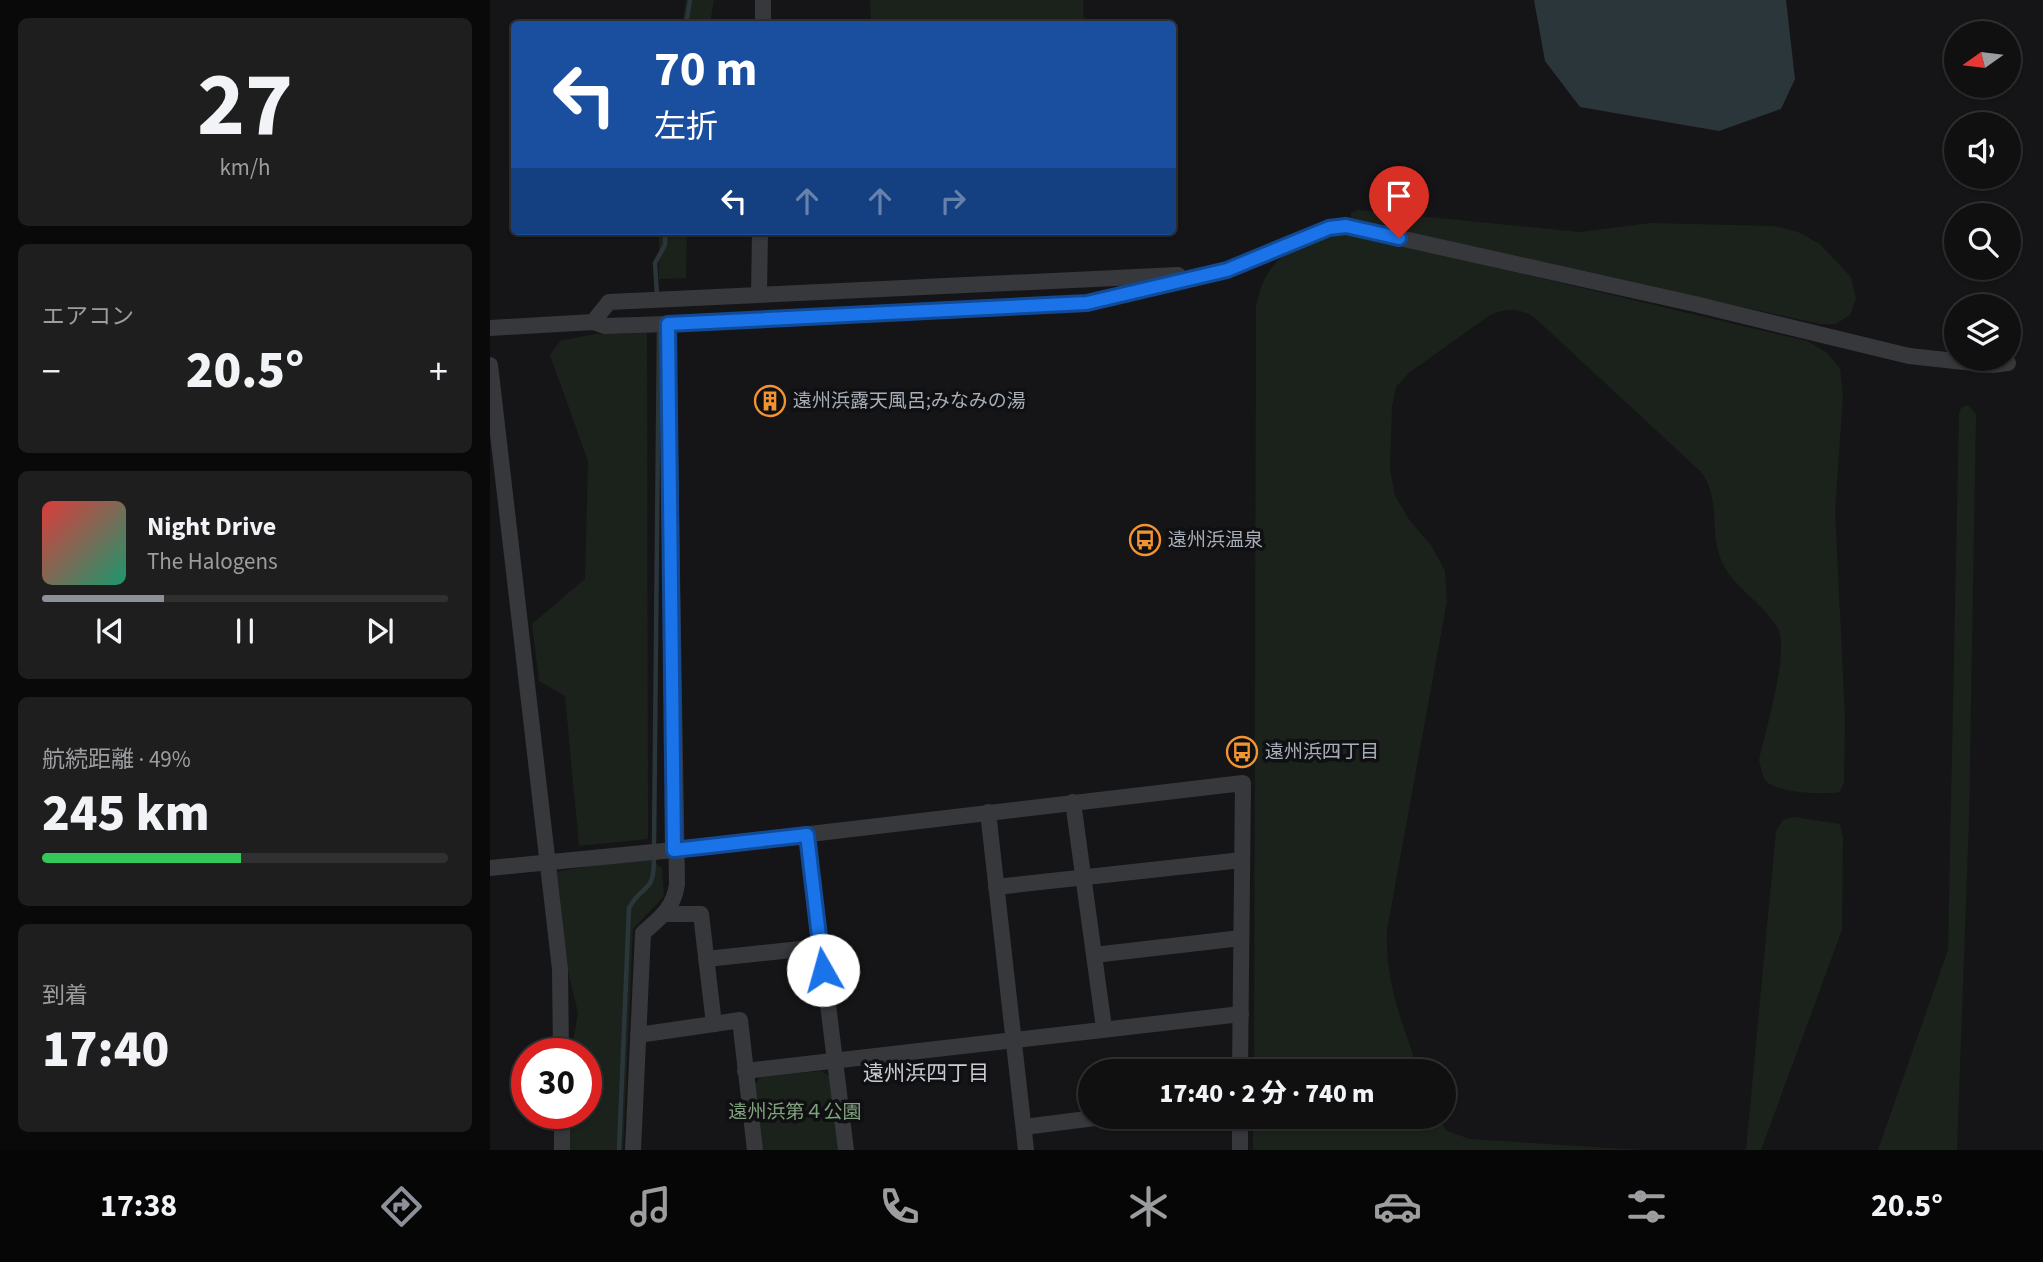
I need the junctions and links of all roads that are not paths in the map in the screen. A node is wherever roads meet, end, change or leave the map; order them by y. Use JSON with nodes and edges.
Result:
{"nodes":[{"id":1,"x":763,"y":0,"type":"edge"},
{"id":2,"x":763,"y":21,"type":"edge"},
{"id":3,"x":760,"y":235,"type":"edge"},
{"id":4,"x":1211,"y":274,"type":"junction"},
{"id":5,"x":759,"y":294,"type":"junction"},
{"id":6,"x":593,"y":322,"type":"junction"},
{"id":7,"x":668,"y":324,"type":"junction"},
{"id":8,"x":490,"y":328,"type":"edge"},
{"id":9,"x":1944,"y":360,"type":"edge"},
{"id":10,"x":490,"y":365,"type":"edge"},
{"id":11,"x":1073,"y":802,"type":"junction"},
{"id":12,"x":988,"y":811,"type":"junction"},
{"id":13,"x":807,"y":835,"type":"junction"},
{"id":14,"x":674,"y":850,"type":"junction"},
{"id":15,"x":1242,"y":860,"type":"junction"},
{"id":16,"x":547,"y":862,"type":"junction"},
{"id":17,"x":490,"y":868,"type":"edge"},
{"id":18,"x":1083,"y":875,"type":"junction"},
{"id":19,"x":996,"y":887,"type":"junction"},
{"id":20,"x":665,"y":914,"type":"junction"},
{"id":21,"x":1241,"y":938,"type":"junction"},
{"id":22,"x":820,"y":947,"type":"junction"},
{"id":23,"x":1094,"y":956,"type":"junction"},
{"id":24,"x":706,"y":959,"type":"junction"},
{"id":25,"x":1241,"y":1014,"type":"junction"},
{"id":26,"x":713,"y":1024,"type":"junction"},
{"id":27,"x":1104,"y":1028,"type":"junction"},
{"id":28,"x":638,"y":1035,"type":"junction"},
{"id":29,"x":561,"y":1038,"type":"edge"},
{"id":30,"x":1013,"y":1039,"type":"junction"},
{"id":31,"x":1240,"y":1059,"type":"edge"},
{"id":32,"x":836,"y":1062,"type":"junction"},
{"id":33,"x":745,"y":1071,"type":"junction"},
{"id":34,"x":1078,"y":1120,"type":"edge"},
{"id":35,"x":1024,"y":1127,"type":"junction"},
{"id":36,"x":562,"y":1129,"type":"edge"},
{"id":37,"x":1240,"y":1129,"type":"edge"},
{"id":38,"x":562,"y":1150,"type":"edge"},
{"id":39,"x":633,"y":1150,"type":"edge"},
{"id":40,"x":755,"y":1150,"type":"edge"},
{"id":41,"x":846,"y":1150,"type":"edge"},
{"id":42,"x":1026,"y":1150,"type":"edge"},
{"id":43,"x":1240,"y":1150,"type":"edge"}],
"edges":[{"from":1,"to":2,"type":"street"},
{"from":3,"to":5,"type":"street"},
{"from":4,"to":5,"type":"street"},
{"from":4,"to":7,"type":"street"},
{"from":4,"to":9,"type":"street"},
{"from":5,"to":6,"type":"street"},
{"from":6,"to":7,"type":"street"},
{"from":6,"to":8,"type":"street"},
{"from":7,"to":14,"type":"street"},
{"from":10,"to":16,"type":"street"},
{"from":11,"to":12,"type":"street"},
{"from":11,"to":15,"type":"street"},
{"from":11,"to":18,"type":"street"},
{"from":12,"to":13,"type":"street"},
{"from":12,"to":19,"type":"street"},
{"from":13,"to":14,"type":"street"},
{"from":13,"to":22,"type":"street"},
{"from":14,"to":16,"type":"street"},
{"from":14,"to":20,"type":"street"},
{"from":15,"to":18,"type":"street"},
{"from":15,"to":21,"type":"street"},
{"from":16,"to":17,"type":"street"},
{"from":16,"to":29,"type":"street"},
{"from":18,"to":19,"type":"street"},
{"from":18,"to":23,"type":"street"},
{"from":19,"to":30,"type":"street"},
{"from":20,"to":24,"type":"street"},
{"from":20,"to":28,"type":"street"},
{"from":21,"to":23,"type":"street"},
{"from":21,"to":25,"type":"street"},
{"from":22,"to":24,"type":"street"},
{"from":22,"to":32,"type":"street"},
{"from":23,"to":27,"type":"street"},
{"from":24,"to":26,"type":"street"},
{"from":25,"to":27,"type":"street"},
{"from":25,"to":31,"type":"street"},
{"from":26,"to":28,"type":"street"},
{"from":26,"to":33,"type":"street"},
{"from":27,"to":30,"type":"street"},
{"from":28,"to":39,"type":"street"},
{"from":30,"to":32,"type":"street"},
{"from":30,"to":35,"type":"street"},
{"from":32,"to":33,"type":"street"},
{"from":32,"to":41,"type":"street"},
{"from":33,"to":40,"type":"street"},
{"from":34,"to":35,"type":"street"},
{"from":35,"to":42,"type":"street"},
{"from":36,"to":38,"type":"street"},
{"from":37,"to":43,"type":"street"}]}
